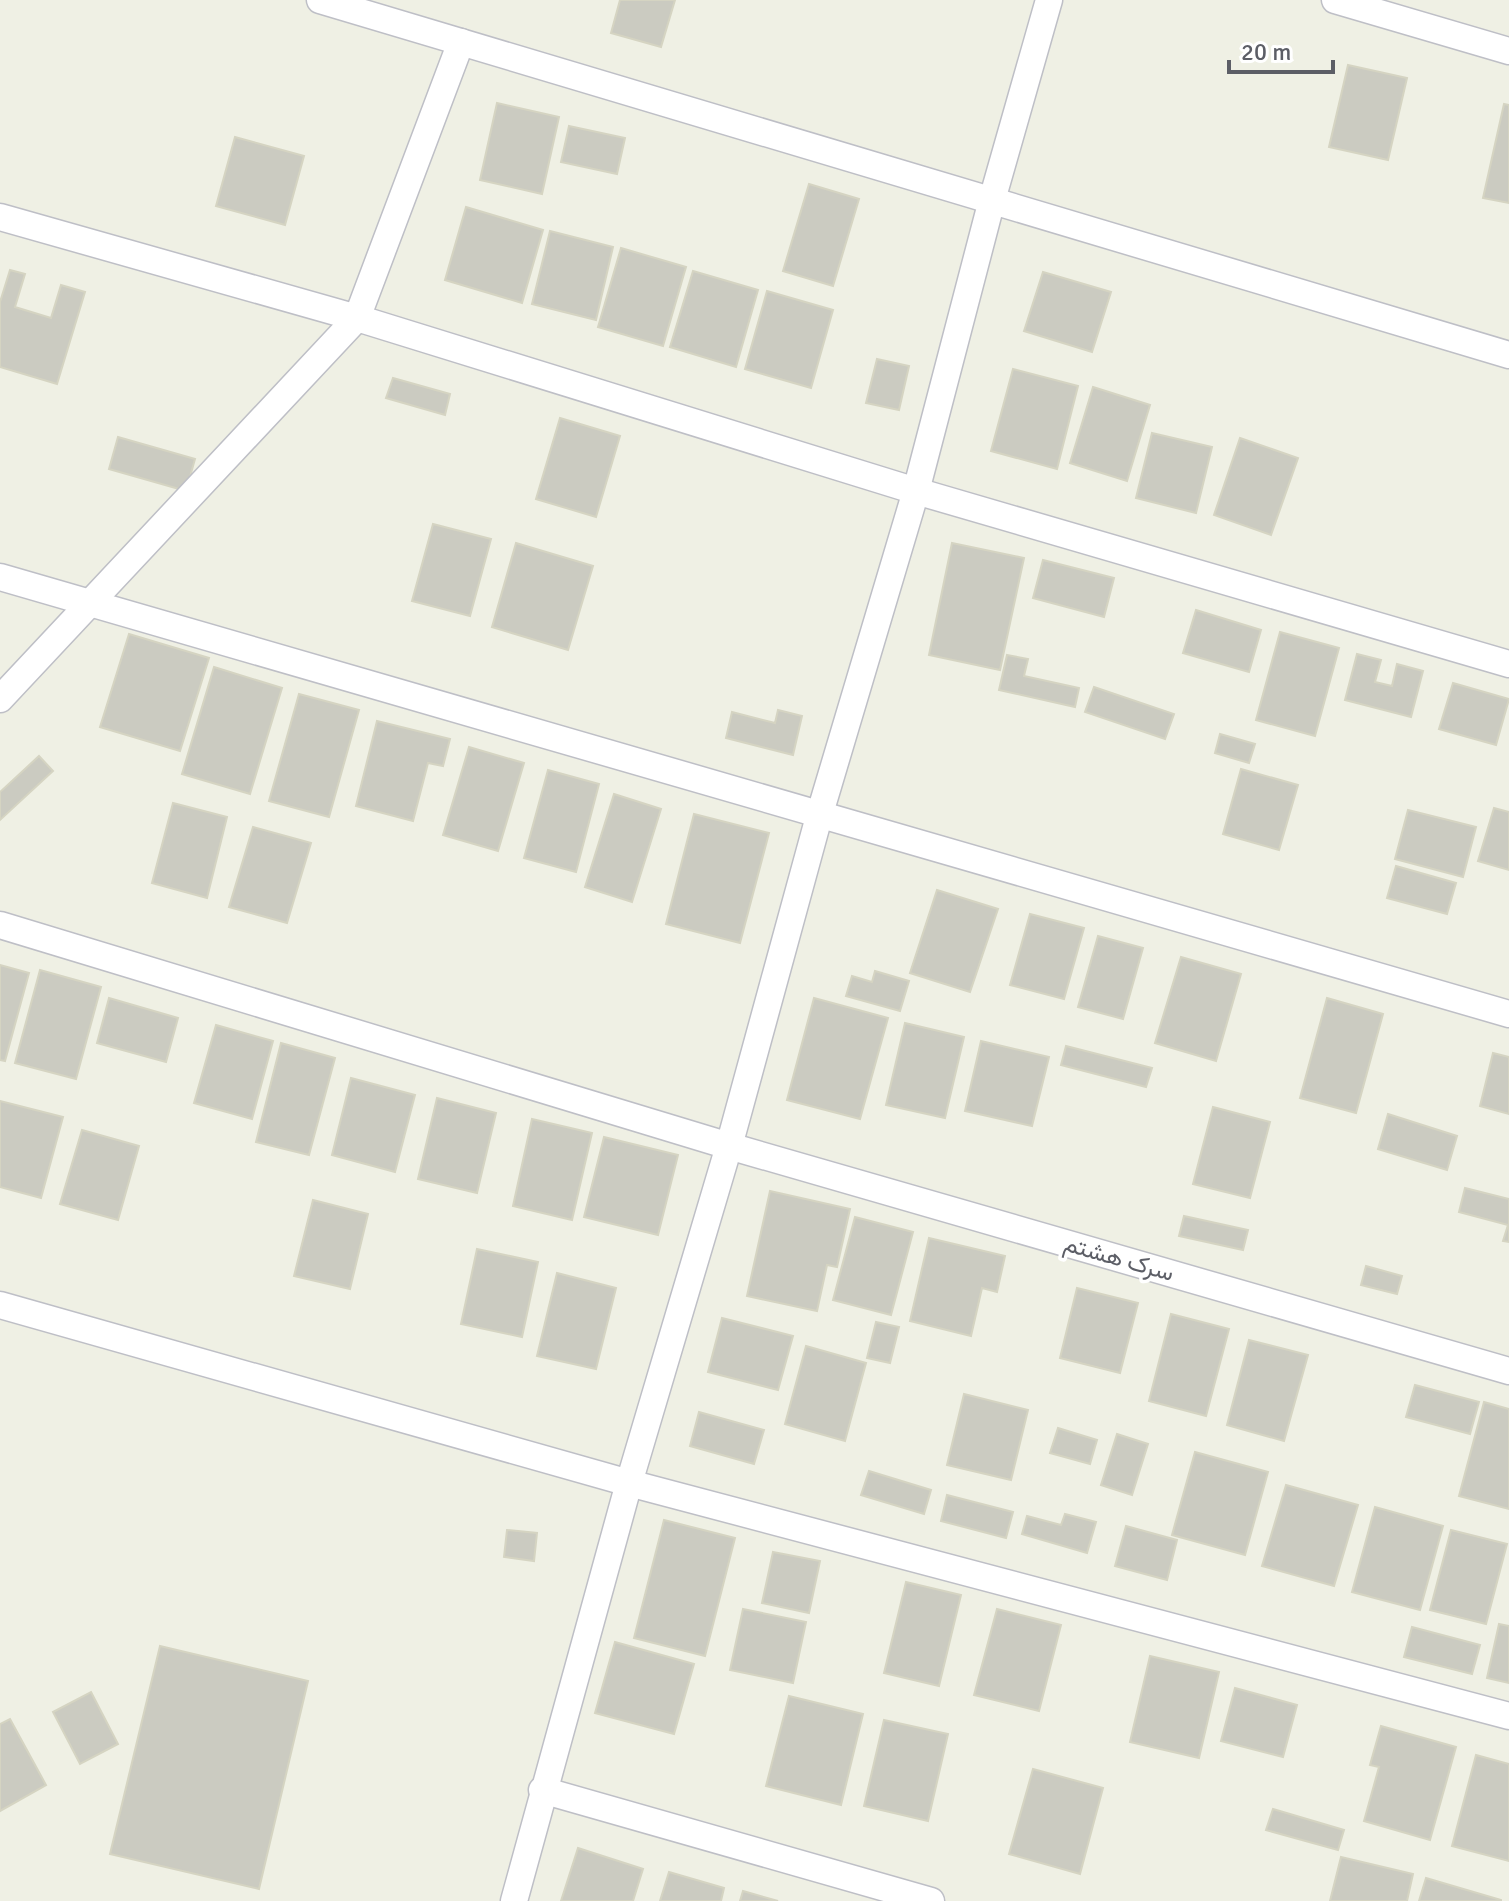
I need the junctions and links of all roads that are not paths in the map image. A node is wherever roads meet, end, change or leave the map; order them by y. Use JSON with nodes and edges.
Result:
{"nodes":[{"id":1,"x":320,"y":0,"type":"edge"},
{"id":2,"x":1049,"y":0,"type":"edge"},
{"id":3,"x":1335,"y":0,"type":"edge"},
{"id":4,"x":461,"y":42,"type":"junction"},
{"id":5,"x":1509,"y":51,"type":"edge"},
{"id":6,"x":992,"y":200,"type":"junction"},
{"id":7,"x":0,"y":217,"type":"edge"},
{"id":8,"x":357,"y":318,"type":"junction"},
{"id":9,"x":1509,"y":355,"type":"edge"},
{"id":10,"x":916,"y":491,"type":"junction"},
{"id":11,"x":0,"y":577,"type":"edge"},
{"id":12,"x":91,"y":603,"type":"junction"},
{"id":13,"x":1509,"y":664,"type":"edge"},
{"id":14,"x":0,"y":699,"type":"edge"},
{"id":15,"x":820,"y":813,"type":"junction"},
{"id":16,"x":0,"y":925,"type":"edge"},
{"id":17,"x":1509,"y":1014,"type":"edge"},
{"id":18,"x":729,"y":1146,"type":"junction"},
{"id":19,"x":0,"y":1305,"type":"edge"},
{"id":20,"x":1509,"y":1371,"type":"edge"},
{"id":21,"x":629,"y":1483,"type":"junction"},
{"id":22,"x":1509,"y":1716,"type":"edge"},
{"id":23,"x":542,"y":1790,"type":"junction"},
{"id":24,"x":514,"y":1901,"type":"edge"},
{"id":25,"x":931,"y":1901,"type":"edge"}],
"edges":[{"from":1,"to":4,"type":"street"},
{"from":2,"to":6,"type":"street"},
{"from":3,"to":5,"type":"street"},
{"from":4,"to":6,"type":"street"},
{"from":4,"to":8,"type":"street"},
{"from":6,"to":9,"type":"street"},
{"from":6,"to":10,"type":"street"},
{"from":7,"to":8,"type":"street"},
{"from":8,"to":10,"type":"street"},
{"from":8,"to":12,"type":"street"},
{"from":10,"to":13,"type":"street"},
{"from":10,"to":15,"type":"street"},
{"from":11,"to":12,"type":"street"},
{"from":12,"to":14,"type":"street"},
{"from":12,"to":15,"type":"street"},
{"from":15,"to":17,"type":"street"},
{"from":15,"to":18,"type":"street"},
{"from":16,"to":18,"type":"street","name":"سرک هشتم"},
{"from":18,"to":20,"type":"street","name":"سرک هشتم"},
{"from":18,"to":21,"type":"street"},
{"from":19,"to":21,"type":"street"},
{"from":21,"to":22,"type":"street"},
{"from":21,"to":23,"type":"street"},
{"from":23,"to":24,"type":"street"},
{"from":23,"to":25,"type":"street"}]}
